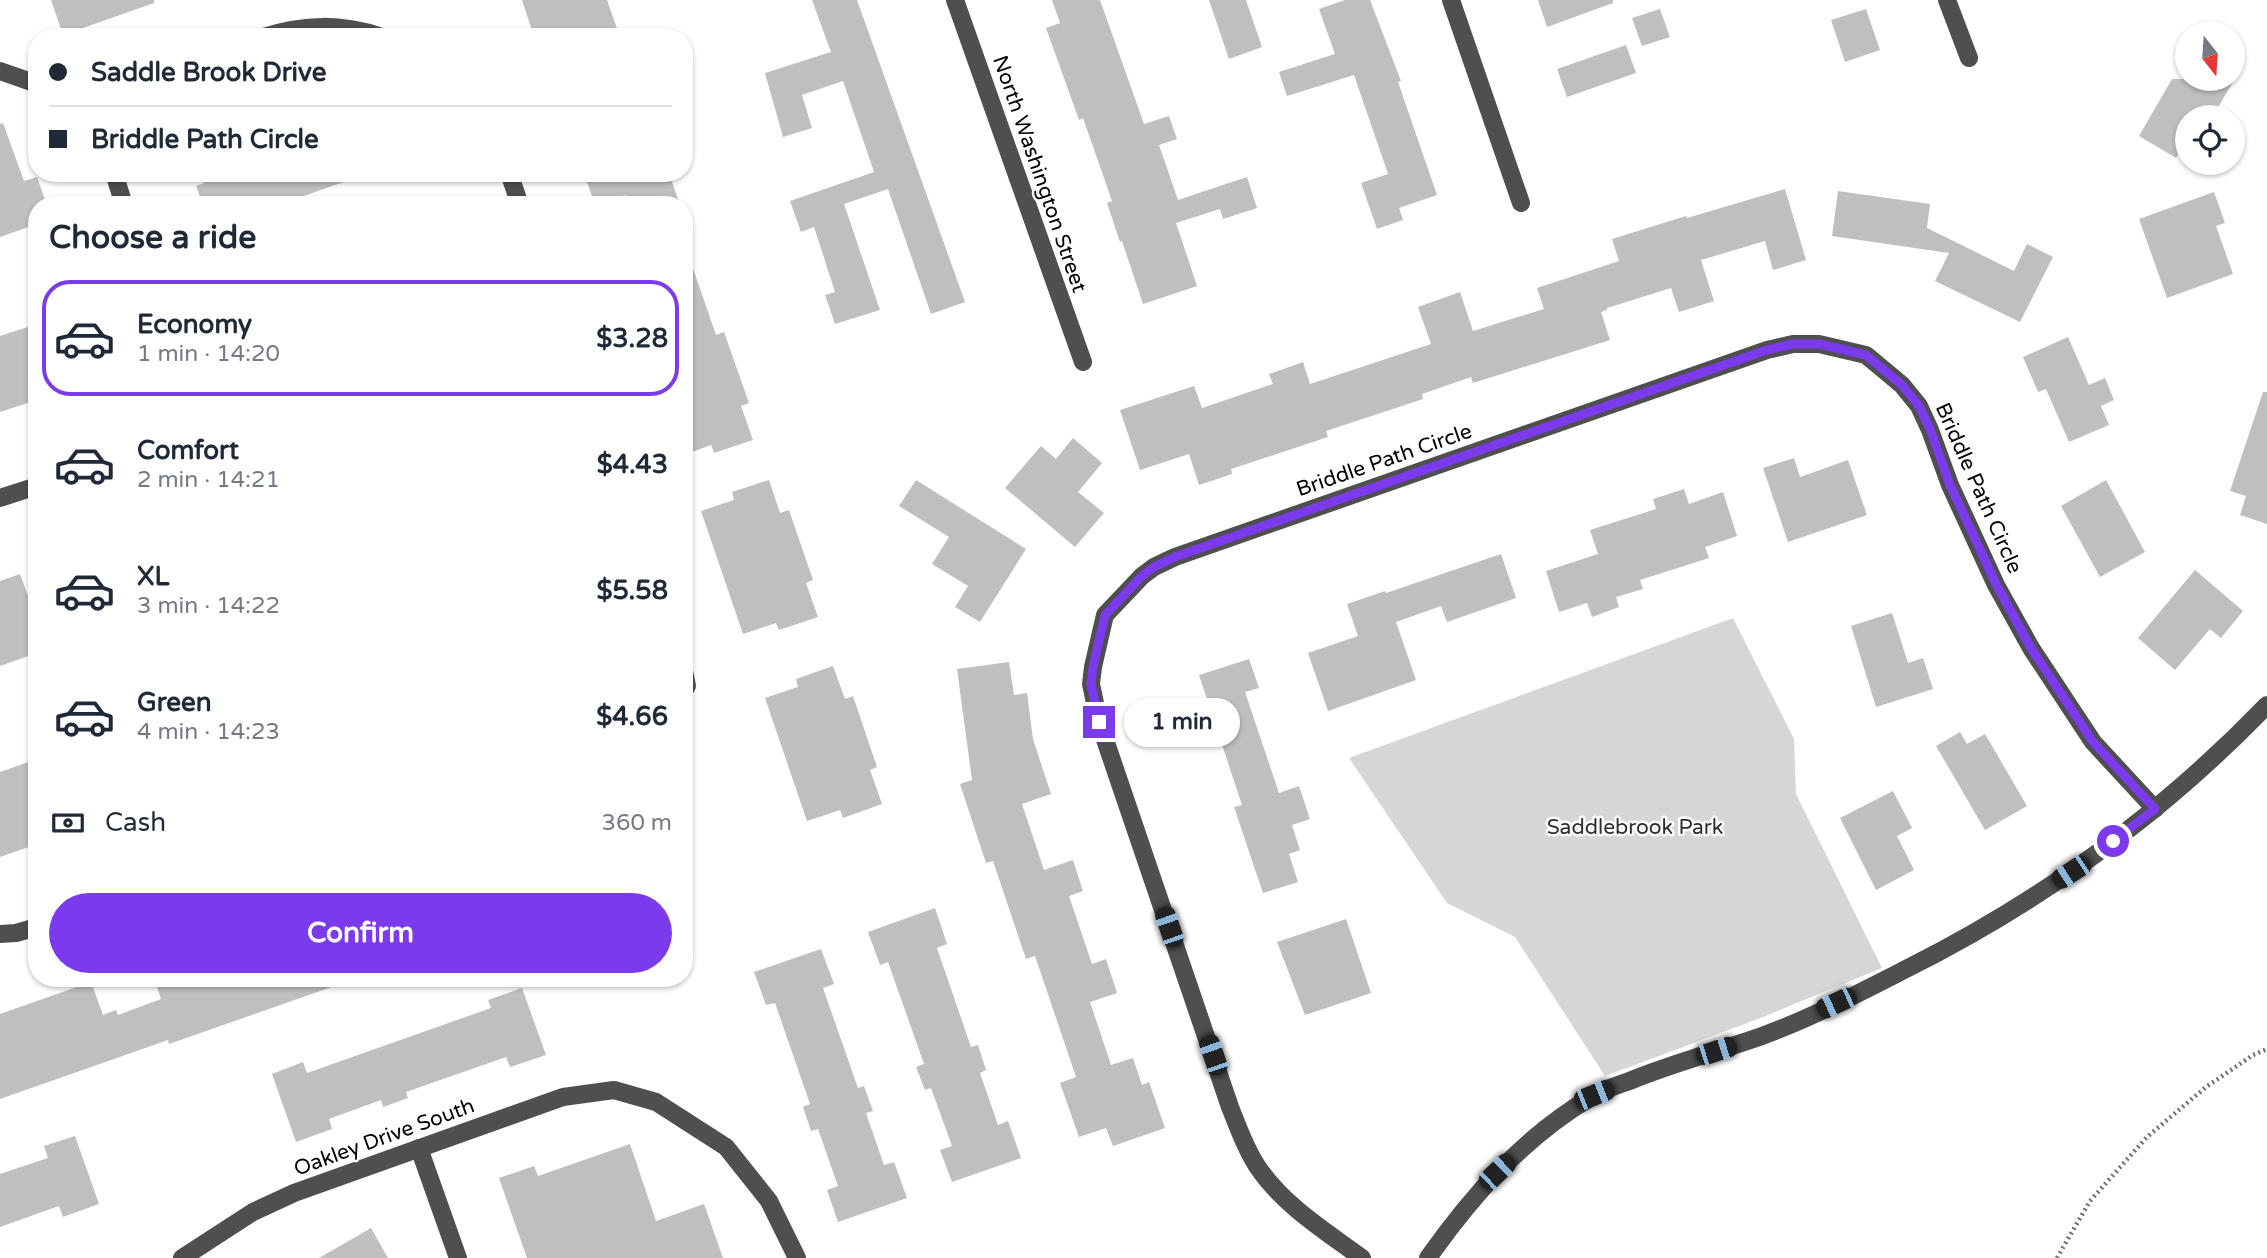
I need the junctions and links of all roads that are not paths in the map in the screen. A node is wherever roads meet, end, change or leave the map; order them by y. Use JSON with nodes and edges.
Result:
{"nodes":[{"id":1,"x":955,"y":0,"type":"edge"},
{"id":2,"x":1451,"y":0,"type":"edge"},
{"id":3,"x":1947,"y":0,"type":"edge"},
{"id":4,"x":297,"y":28,"type":"edge"},
{"id":5,"x":347,"y":28,"type":"edge"},
{"id":6,"x":1969,"y":58,"type":"dead end"},
{"id":7,"x":0,"y":71,"type":"edge"},
{"id":8,"x":28,"y":81,"type":"edge"},
{"id":9,"x":1521,"y":202,"type":"dead end"},
{"id":10,"x":1083,"y":362,"type":"dead end"},
{"id":11,"x":28,"y":489,"type":"edge"},
{"id":12,"x":0,"y":498,"type":"edge"},
{"id":13,"x":2267,"y":705,"type":"edge"},
{"id":14,"x":2155,"y":809,"type":"junction"},
{"id":15,"x":28,"y":930,"type":"edge"},
{"id":16,"x":0,"y":934,"type":"edge"},
{"id":17,"x":419,"y":1148,"type":"junction"},
{"id":18,"x":182,"y":1258,"type":"edge"},
{"id":19,"x":458,"y":1258,"type":"edge"},
{"id":20,"x":797,"y":1258,"type":"edge"},
{"id":21,"x":1363,"y":1258,"type":"edge"},
{"id":22,"x":1428,"y":1258,"type":"edge"}],
"edges":[{"from":1,"to":10,"type":"street","name":"North Washington Street"},
{"from":2,"to":9,"type":"street"},
{"from":3,"to":6,"type":"street"},
{"from":4,"to":5,"type":"street"},
{"from":7,"to":8,"type":"street"},
{"from":11,"to":12,"type":"street"},
{"from":13,"to":14,"type":"street"},
{"from":14,"to":21,"type":"street","name":"Briddle Path Circle"},
{"from":14,"to":22,"type":"street"},
{"from":15,"to":16,"type":"street"},
{"from":17,"to":18,"type":"street","name":"Oakley Drive South"},
{"from":17,"to":19,"type":"street"},
{"from":17,"to":20,"type":"street","name":"Oakley Drive South"}]}
